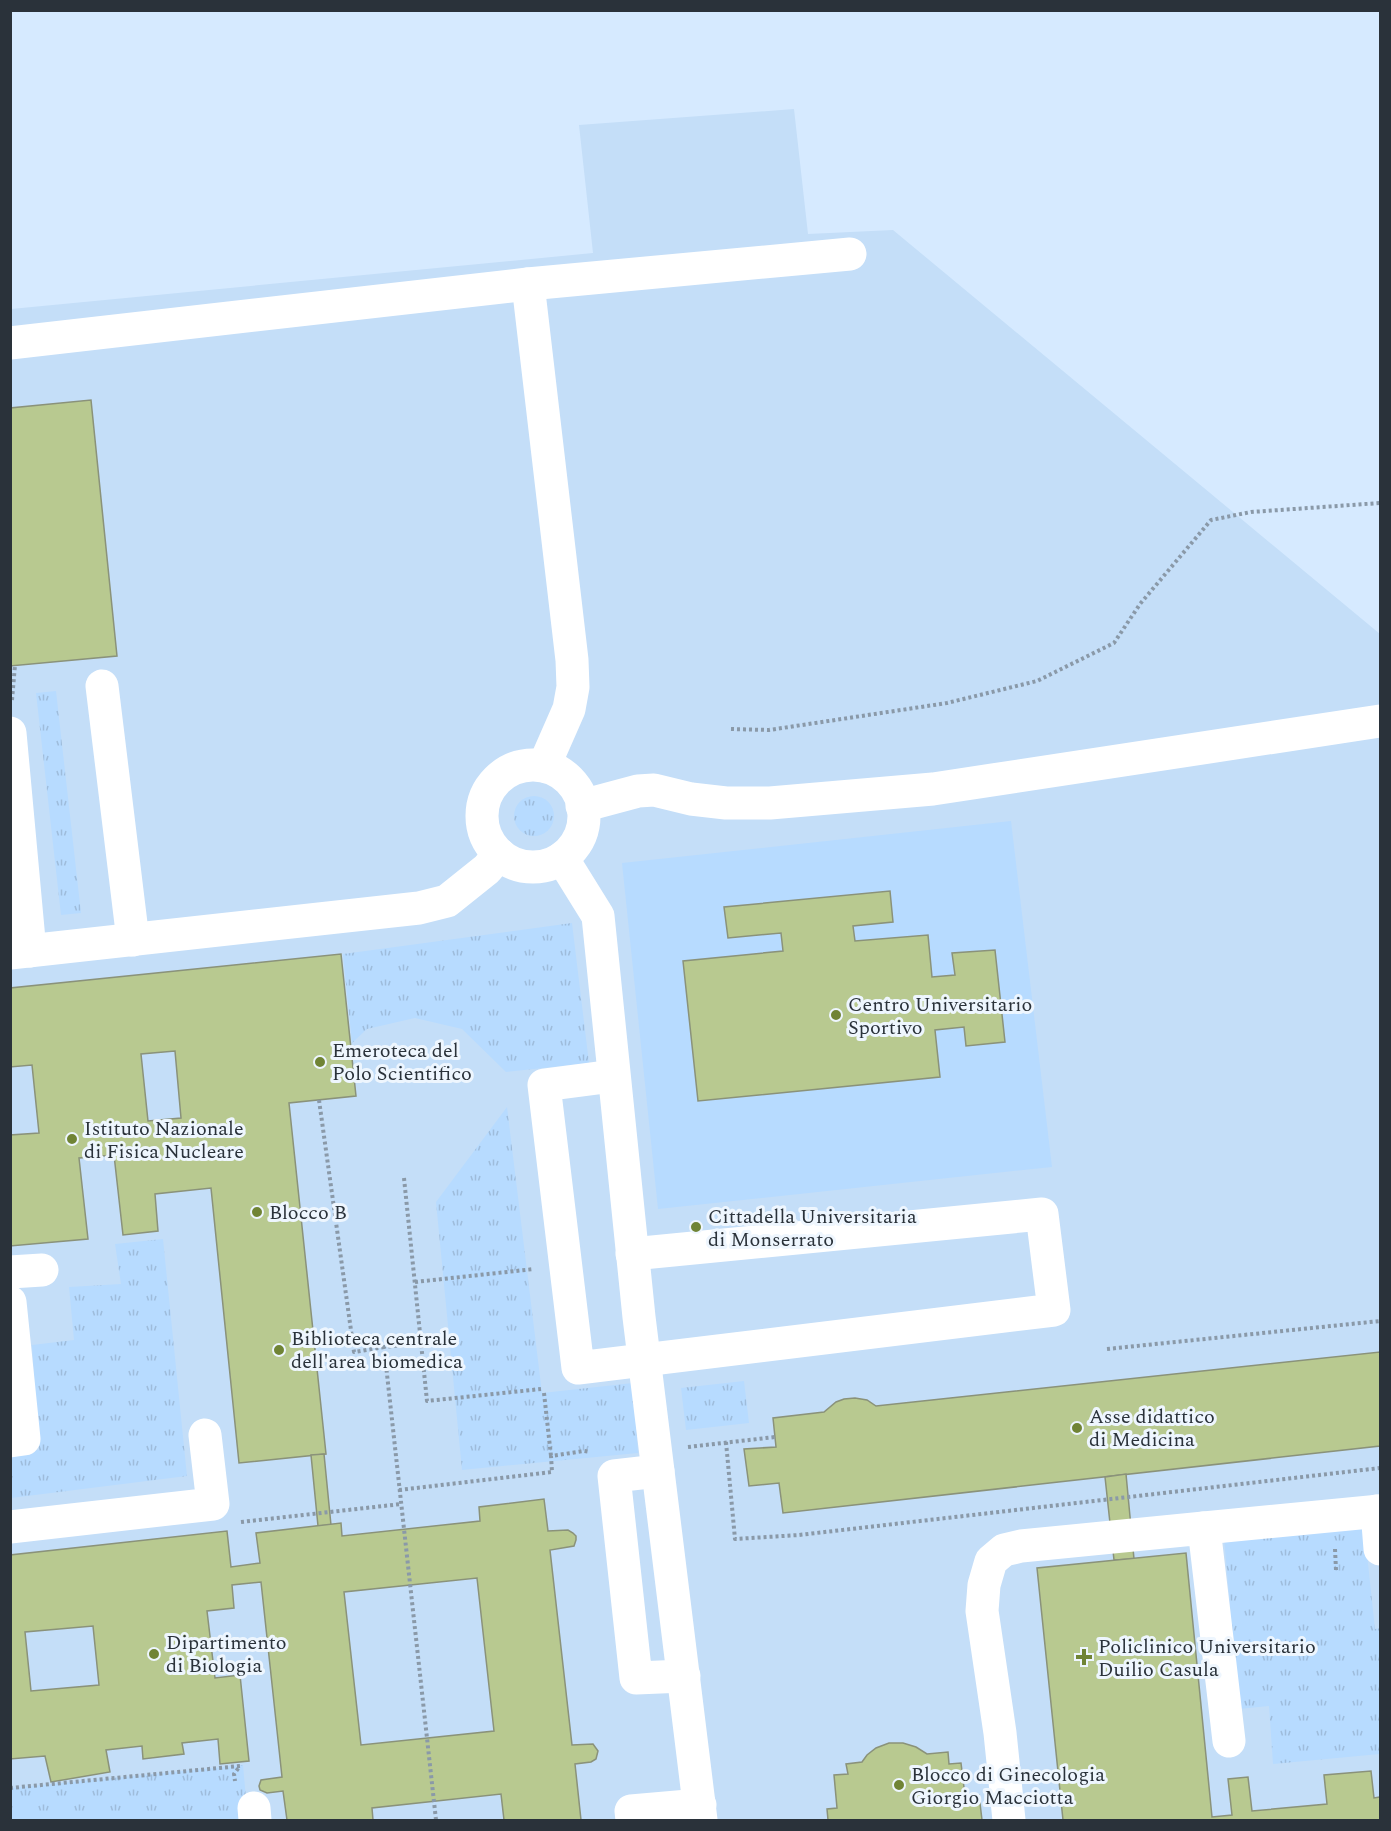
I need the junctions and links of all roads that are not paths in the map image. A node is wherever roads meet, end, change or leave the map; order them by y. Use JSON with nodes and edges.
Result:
{"nodes":[{"id":1,"x":850,"y":254,"type":"dead end"},
{"id":2,"x":528,"y":284,"type":"junction"},
{"id":3,"x":10,"y":344,"type":"edge"},
{"id":4,"x":102,"y":686,"type":"dead end"},
{"id":5,"x":1380,"y":721,"type":"edge"},
{"id":6,"x":10,"y":733,"type":"edge"},
{"id":7,"x":544,"y":766,"type":"junction"},
{"id":8,"x":582,"y":806,"type":"junction"},
{"id":9,"x":499,"y":854,"type":"junction"},
{"id":10,"x":562,"y":858,"type":"junction"},
{"id":11,"x":133,"y":940,"type":"junction"},
{"id":12,"x":20,"y":952,"type":"edge"},
{"id":13,"x":613,"y":1077,"type":"junction"},
{"id":14,"x":632,"y":1254,"type":"junction"},
{"id":15,"x":10,"y":1302,"type":"edge"},
{"id":16,"x":645,"y":1360,"type":"junction"},
{"id":17,"x":205,"y":1435,"type":"dead end"},
{"id":18,"x":10,"y":1440,"type":"edge"},
{"id":19,"x":658,"y":1471,"type":"junction"},
{"id":20,"x":1379,"y":1511,"type":"edge"},
{"id":21,"x":10,"y":1527,"type":"edge"},
{"id":22,"x":1204,"y":1528,"type":"junction"},
{"id":23,"x":1380,"y":1549,"type":"edge"},
{"id":24,"x":684,"y":1676,"type":"junction"},
{"id":25,"x":1229,"y":1741,"type":"dead end"},
{"id":26,"x":700,"y":1813,"type":"edge"},
{"id":27,"x":632,"y":1821,"type":"edge"},
{"id":28,"x":1009,"y":1821,"type":"edge"}],
"edges":[{"from":1,"to":2,"type":"lane"},
{"from":2,"to":3,"type":"lane"},
{"from":2,"to":7,"type":"lane"},
{"from":4,"to":11,"type":"lane"},
{"from":5,"to":8,"type":"lane"},
{"from":6,"to":12,"type":"lane"},
{"from":7,"to":8,"type":"lane"},
{"from":7,"to":9,"type":"lane"},
{"from":8,"to":10,"type":"lane"},
{"from":9,"to":10,"type":"lane"},
{"from":9,"to":11,"type":"lane"},
{"from":10,"to":13,"type":"lane"},
{"from":11,"to":12,"type":"lane"},
{"from":13,"to":14,"type":"lane"},
{"from":13,"to":16,"type":"lane"},
{"from":14,"to":16,"type":"lane"},
{"from":14,"to":16,"type":"lane"},
{"from":15,"to":18,"type":"lane"},
{"from":16,"to":19,"type":"lane"},
{"from":17,"to":21,"type":"lane"},
{"from":19,"to":24,"type":"lane"},
{"from":19,"to":24,"type":"lane"},
{"from":20,"to":22,"type":"lane"},
{"from":20,"to":23,"type":"lane"},
{"from":22,"to":25,"type":"lane"},
{"from":22,"to":28,"type":"lane"},
{"from":24,"to":26,"type":"lane"},
{"from":26,"to":27,"type":"lane"}]}
